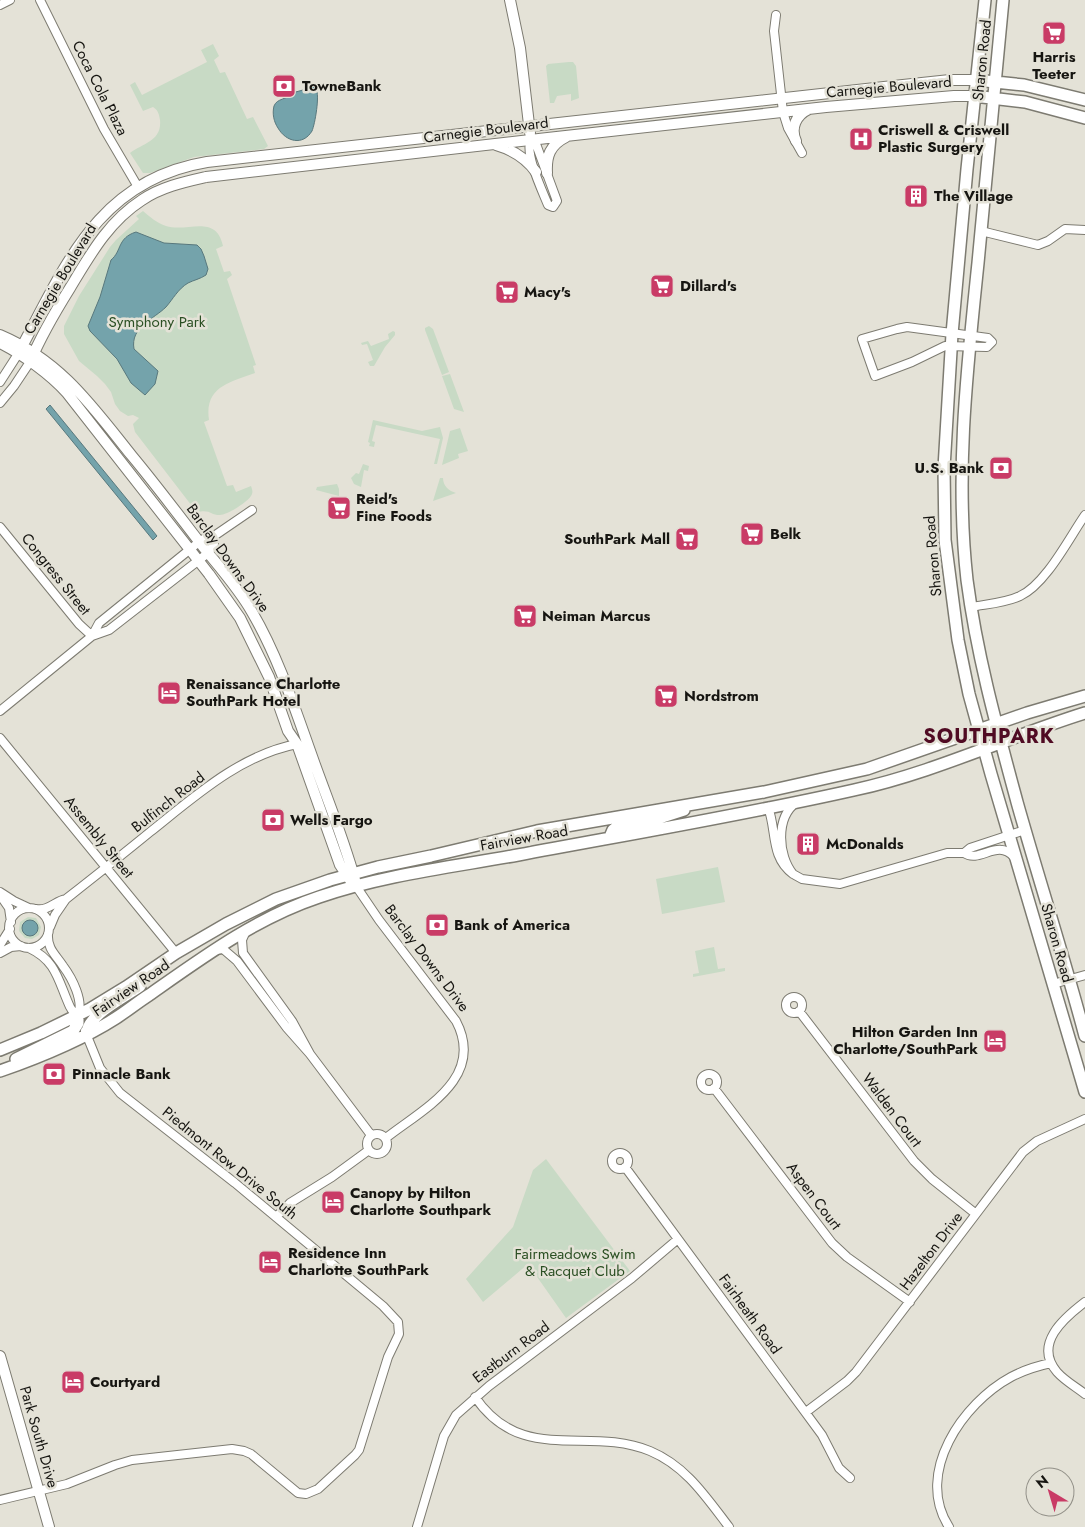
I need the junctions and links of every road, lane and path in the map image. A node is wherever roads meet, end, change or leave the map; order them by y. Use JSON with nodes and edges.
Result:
{"nodes":[{"id":1,"x":10,"y":0,"type":"edge"},
{"id":2,"x":40,"y":0,"type":"edge"},
{"id":3,"x":510,"y":0,"type":"edge"},
{"id":4,"x":985,"y":0,"type":"edge"},
{"id":5,"x":1003,"y":0,"type":"edge"},
{"id":6,"x":0,"y":5,"type":"edge"},
{"id":7,"x":776,"y":15,"type":"dead end"},
{"id":8,"x":976,"y":80,"type":"junction"},
{"id":9,"x":995,"y":81,"type":"junction"},
{"id":10,"x":974,"y":96,"type":"junction"},
{"id":11,"x":994,"y":98,"type":"junction"},
{"id":12,"x":781,"y":99,"type":"junction"},
{"id":13,"x":1085,"y":100,"type":"edge"},
{"id":14,"x":809,"y":109,"type":"junction"},
{"id":15,"x":783,"y":112,"type":"junction"},
{"id":16,"x":1085,"y":118,"type":"edge"},
{"id":17,"x":529,"y":126,"type":"junction"},
{"id":18,"x":572,"y":135,"type":"junction"},
{"id":19,"x":531,"y":139,"type":"junction"},
{"id":20,"x":796,"y":141,"type":"junction"},
{"id":21,"x":488,"y":144,"type":"junction"},
{"id":22,"x":802,"y":153,"type":"dead end"},
{"id":23,"x":536,"y":172,"type":"junction"},
{"id":24,"x":547,"y":173,"type":"junction"},
{"id":25,"x":138,"y":187,"type":"junction"},
{"id":26,"x":1085,"y":230,"type":"edge"},
{"id":27,"x":981,"y":231,"type":"junction"},
{"id":28,"x":0,"y":335,"type":"edge"},
{"id":29,"x":951,"y":340,"type":"junction"},
{"id":30,"x":970,"y":341,"type":"junction"},
{"id":31,"x":0,"y":343,"type":"edge"},
{"id":32,"x":20,"y":350,"type":"junction"},
{"id":33,"x":32,"y":358,"type":"junction"},
{"id":34,"x":0,"y":382,"type":"edge"},
{"id":35,"x":0,"y":403,"type":"edge"},
{"id":36,"x":252,"y":510,"type":"dead end"},
{"id":37,"x":1085,"y":514,"type":"edge"},
{"id":38,"x":0,"y":527,"type":"edge"},
{"id":39,"x":214,"y":536,"type":"junction"},
{"id":40,"x":200,"y":542,"type":"junction"},
{"id":41,"x":190,"y":549,"type":"junction"},
{"id":42,"x":208,"y":553,"type":"junction"},
{"id":43,"x":198,"y":560,"type":"junction"},
{"id":44,"x":971,"y":607,"type":"junction"},
{"id":45,"x":92,"y":636,"type":"junction"},
{"id":46,"x":1085,"y":696,"type":"edge"},
{"id":47,"x":0,"y":711,"type":"edge"},
{"id":48,"x":1085,"y":713,"type":"edge"},
{"id":49,"x":995,"y":724,"type":"junction"},
{"id":50,"x":978,"y":730,"type":"junction"},
{"id":51,"x":0,"y":738,"type":"edge"},
{"id":52,"x":302,"y":742,"type":"junction"},
{"id":53,"x":1000,"y":742,"type":"junction"},
{"id":54,"x":984,"y":748,"type":"junction"},
{"id":55,"x":799,"y":801,"type":"junction"},
{"id":56,"x":698,"y":802,"type":"junction"},
{"id":57,"x":768,"y":807,"type":"junction"},
{"id":58,"x":1025,"y":830,"type":"junction"},
{"id":59,"x":1009,"y":835,"type":"junction"},
{"id":60,"x":610,"y":837,"type":"junction"},
{"id":61,"x":964,"y":853,"type":"junction"},
{"id":62,"x":1016,"y":860,"type":"junction"},
{"id":63,"x":106,"y":868,"type":"junction"},
{"id":64,"x":349,"y":874,"type":"junction"},
{"id":65,"x":793,"y":874,"type":"junction"},
{"id":66,"x":356,"y":886,"type":"junction"},
{"id":67,"x":0,"y":894,"type":"edge"},
{"id":68,"x":66,"y":899,"type":"junction"},
{"id":69,"x":33,"y":909,"type":"junction"},
{"id":70,"x":10,"y":926,"type":"junction"},
{"id":71,"x":249,"y":928,"type":"junction"},
{"id":72,"x":49,"y":932,"type":"junction"},
{"id":73,"x":0,"y":946,"type":"edge"},
{"id":74,"x":25,"y":947,"type":"junction"},
{"id":75,"x":215,"y":950,"type":"junction"},
{"id":76,"x":0,"y":953,"type":"edge"},
{"id":77,"x":176,"y":953,"type":"junction"},
{"id":78,"x":1085,"y":976,"type":"edge"},
{"id":79,"x":1070,"y":980,"type":"junction"},
{"id":80,"x":1054,"y":984,"type":"junction"},
{"id":81,"x":800,"y":1011,"type":"dead end"},
{"id":82,"x":78,"y":1015,"type":"junction"},
{"id":83,"x":86,"y":1035,"type":"junction"},
{"id":84,"x":1085,"y":1036,"type":"edge"},
{"id":85,"x":0,"y":1050,"type":"edge"},
{"id":86,"x":310,"y":1054,"type":"junction"},
{"id":87,"x":6,"y":1069,"type":"edge"},
{"id":88,"x":714,"y":1088,"type":"dead end"},
{"id":89,"x":1085,"y":1092,"type":"edge"},
{"id":90,"x":1085,"y":1119,"type":"edge"},
{"id":91,"x":371,"y":1135,"type":"junction"},
{"id":92,"x":386,"y":1138,"type":"junction"},
{"id":93,"x":369,"y":1150,"type":"junction"},
{"id":94,"x":625,"y":1167,"type":"dead end"},
{"id":95,"x":976,"y":1214,"type":"junction"},
{"id":96,"x":276,"y":1216,"type":"junction"},
{"id":97,"x":678,"y":1239,"type":"junction"},
{"id":98,"x":910,"y":1302,"type":"junction"},
{"id":99,"x":1085,"y":1302,"type":"edge"},
{"id":100,"x":0,"y":1356,"type":"edge"},
{"id":101,"x":1051,"y":1363,"type":"junction"},
{"id":102,"x":1085,"y":1394,"type":"edge"},
{"id":103,"x":475,"y":1397,"type":"junction"},
{"id":104,"x":806,"y":1412,"type":"junction"},
{"id":105,"x":850,"y":1478,"type":"dead end"},
{"id":106,"x":38,"y":1492,"type":"junction"},
{"id":107,"x":0,"y":1500,"type":"edge"},
{"id":108,"x":49,"y":1527,"type":"edge"},
{"id":109,"x":417,"y":1527,"type":"edge"},
{"id":110,"x":729,"y":1527,"type":"edge"},
{"id":111,"x":948,"y":1527,"type":"edge"}],
"edges":[{"from":1,"to":6,"type":"street"},
{"from":2,"to":25,"type":"street","name":"Coca Cola Plaza"},
{"from":3,"to":17,"type":"street"},
{"from":4,"to":8,"type":"main road","name":"Sharon Road"},
{"from":5,"to":9,"type":"main road","name":"Sharon Road"},
{"from":7,"to":12,"type":"street"},
{"from":8,"to":9,"type":"main road","name":"Carnegie Boulevard"},
{"from":8,"to":10,"type":"main road","name":"Sharon Road"},
{"from":8,"to":12,"type":"street","name":"Carnegie Boulevard"},
{"from":9,"to":11,"type":"main road","name":"Sharon Road"},
{"from":9,"to":13,"type":"main road","name":"Carnegie Boulevard"},
{"from":10,"to":11,"type":"main road","name":"Carnegie Boulevard"},
{"from":10,"to":14,"type":"street","name":"Carnegie Boulevard"},
{"from":10,"to":29,"type":"main road","name":"Sharon Road"},
{"from":11,"to":16,"type":"main road","name":"Carnegie Boulevard"},
{"from":11,"to":27,"type":"main road","name":"Sharon Road"},
{"from":12,"to":15,"type":"street"},
{"from":12,"to":17,"type":"street","name":"Carnegie Boulevard"},
{"from":14,"to":15,"type":"street","name":"Carnegie Boulevard"},
{"from":14,"to":20,"type":"street"},
{"from":15,"to":18,"type":"street","name":"Carnegie Boulevard"},
{"from":15,"to":20,"type":"street"},
{"from":17,"to":19,"type":"street"},
{"from":17,"to":25,"type":"street","name":"Carnegie Boulevard"},
{"from":18,"to":19,"type":"street","name":"Carnegie Boulevard"},
{"from":18,"to":24,"type":"street"},
{"from":19,"to":21,"type":"street","name":"Carnegie Boulevard"},
{"from":19,"to":23,"type":"street"},
{"from":19,"to":24,"type":"street"},
{"from":20,"to":22,"type":"street"},
{"from":21,"to":23,"type":"street"},
{"from":21,"to":33,"type":"street","name":"Carnegie Boulevard"},
{"from":23,"to":24,"type":"street"},
{"from":25,"to":32,"type":"street","name":"Carnegie Boulevard"},
{"from":26,"to":27,"type":"street"},
{"from":27,"to":30,"type":"main road","name":"Sharon Road"},
{"from":28,"to":32,"type":"street","name":"Barclay Downs Drive"},
{"from":29,"to":29,"type":"street"},
{"from":29,"to":30,"type":"street"},
{"from":29,"to":50,"type":"main road","name":"Sharon Road"},
{"from":30,"to":44,"type":"main road","name":"Sharon Road"},
{"from":31,"to":32,"type":"street","name":"Barclay Downs Drive"},
{"from":32,"to":33,"type":"street","name":"Barclay Downs Drive"},
{"from":32,"to":34,"type":"street","name":"Carnegie Boulevard"},
{"from":33,"to":35,"type":"street","name":"Carnegie Boulevard"},
{"from":33,"to":40,"type":"street","name":"Barclay Downs Drive"},
{"from":33,"to":41,"type":"street","name":"Barclay Downs Drive"},
{"from":36,"to":39,"type":"street"},
{"from":37,"to":44,"type":"street"},
{"from":38,"to":45,"type":"street","name":"Congress Street"},
{"from":39,"to":40,"type":"street"},
{"from":39,"to":42,"type":"street"},
{"from":40,"to":41,"type":"street"},
{"from":40,"to":42,"type":"street","name":"Barclay Downs Drive"},
{"from":41,"to":43,"type":"street","name":"Barclay Downs Drive"},
{"from":41,"to":45,"type":"street"},
{"from":42,"to":43,"type":"street"},
{"from":42,"to":52,"type":"street","name":"Barclay Downs Drive"},
{"from":43,"to":45,"type":"street"},
{"from":43,"to":52,"type":"street","name":"Barclay Downs Drive"},
{"from":44,"to":49,"type":"main road","name":"Sharon Road"},
{"from":45,"to":47,"type":"street"},
{"from":46,"to":49,"type":"main road","name":"Fairview Road"},
{"from":48,"to":53,"type":"main road","name":"Fairview Road"},
{"from":49,"to":50,"type":"main road","name":"Fairview Road"},
{"from":49,"to":53,"type":"main road","name":"Sharon Road"},
{"from":50,"to":54,"type":"main road","name":"Sharon Road"},
{"from":50,"to":56,"type":"main road","name":"Fairview Road"},
{"from":51,"to":63,"type":"street","name":"Assembly Street"},
{"from":52,"to":63,"type":"street","name":"Bulfinch Road"},
{"from":52,"to":64,"type":"street","name":"Barclay Downs Drive"},
{"from":53,"to":54,"type":"main road","name":"Fairview Road"},
{"from":53,"to":58,"type":"main road","name":"Sharon Road"},
{"from":54,"to":55,"type":"main road","name":"Fairview Road"},
{"from":54,"to":59,"type":"main road","name":"Sharon Road"},
{"from":55,"to":57,"type":"main road","name":"Fairview Road"},
{"from":55,"to":65,"type":"street"},
{"from":56,"to":60,"type":"main road"},
{"from":56,"to":64,"type":"main road","name":"Fairview Road"},
{"from":57,"to":60,"type":"main road","name":"Fairview Road"},
{"from":57,"to":65,"type":"street"},
{"from":58,"to":59,"type":"street"},
{"from":58,"to":79,"type":"main road","name":"Sharon Road"},
{"from":59,"to":61,"type":"street"},
{"from":59,"to":62,"type":"main road","name":"Sharon Road"},
{"from":60,"to":66,"type":"main road","name":"Fairview Road"},
{"from":61,"to":62,"type":"street"},
{"from":61,"to":65,"type":"street"},
{"from":62,"to":80,"type":"main road","name":"Sharon Road"},
{"from":63,"to":68,"type":"street","name":"Bulfinch Road"},
{"from":63,"to":77,"type":"street","name":"Assembly Street"},
{"from":64,"to":66,"type":"street","name":"Barclay Downs Drive"},
{"from":64,"to":77,"type":"main road","name":"Fairview Road"},
{"from":66,"to":71,"type":"main road","name":"Fairview Road"},
{"from":66,"to":92,"type":"street","name":"Barclay Downs Drive"},
{"from":67,"to":69,"type":"street"},
{"from":67,"to":70,"type":"street"},
{"from":68,"to":69,"type":"street","name":"Bulfinch Road"},
{"from":68,"to":72,"type":"street","name":"Bulfinch Road"},
{"from":69,"to":70,"type":"street"},
{"from":69,"to":72,"type":"street"},
{"from":70,"to":73,"type":"street"},
{"from":70,"to":74,"type":"street"},
{"from":71,"to":75,"type":"main road","name":"Fairview Road"},
{"from":71,"to":86,"type":"street"},
{"from":72,"to":74,"type":"street"},
{"from":72,"to":82,"type":"street"},
{"from":74,"to":76,"type":"street"},
{"from":74,"to":82,"type":"street"},
{"from":75,"to":83,"type":"main road","name":"Fairview Road"},
{"from":75,"to":86,"type":"street"},
{"from":77,"to":82,"type":"main road","name":"Fairview Road"},
{"from":77,"to":83,"type":"main road"},
{"from":78,"to":79,"type":"street"},
{"from":79,"to":80,"type":"street"},
{"from":79,"to":84,"type":"main road","name":"Sharon Road"},
{"from":80,"to":89,"type":"main road","name":"Sharon Road"},
{"from":81,"to":95,"type":"street","name":"Walden Court"},
{"from":82,"to":83,"type":"street","name":"Piedmont Row Drive South"},
{"from":82,"to":85,"type":"main road","name":"Fairview Road"},
{"from":82,"to":87,"type":"main road"},
{"from":83,"to":87,"type":"main road","name":"Fairview Road"},
{"from":83,"to":96,"type":"street","name":"Piedmont Row Drive South"},
{"from":86,"to":91,"type":"street"},
{"from":88,"to":98,"type":"street","name":"Aspen Court"},
{"from":90,"to":95,"type":"street","name":"Hazelton Drive"},
{"from":91,"to":92,"type":"street"},
{"from":91,"to":93,"type":"street"},
{"from":92,"to":93,"type":"street","name":"Barclay Downs Drive"},
{"from":93,"to":96,"type":"street","name":"Barclay Downs Drive"},
{"from":94,"to":97,"type":"street","name":"Fairheath Road"},
{"from":95,"to":98,"type":"street","name":"Hazelton Drive"},
{"from":96,"to":106,"type":"street","name":"Piedmont Row Drive South"},
{"from":97,"to":103,"type":"street","name":"Eastburn Road"},
{"from":97,"to":104,"type":"street","name":"Fairheath Road"},
{"from":98,"to":104,"type":"street","name":"Hazelton Drive"},
{"from":99,"to":101,"type":"street"},
{"from":100,"to":106,"type":"street","name":"Park South Drive"},
{"from":101,"to":102,"type":"street"},
{"from":101,"to":111,"type":"street"},
{"from":103,"to":109,"type":"street","name":"Eastburn Road"},
{"from":103,"to":110,"type":"street"},
{"from":104,"to":105,"type":"street","name":"Fairheath Road"},
{"from":106,"to":107,"type":"street"},
{"from":106,"to":108,"type":"street","name":"Park South Drive"}]}
